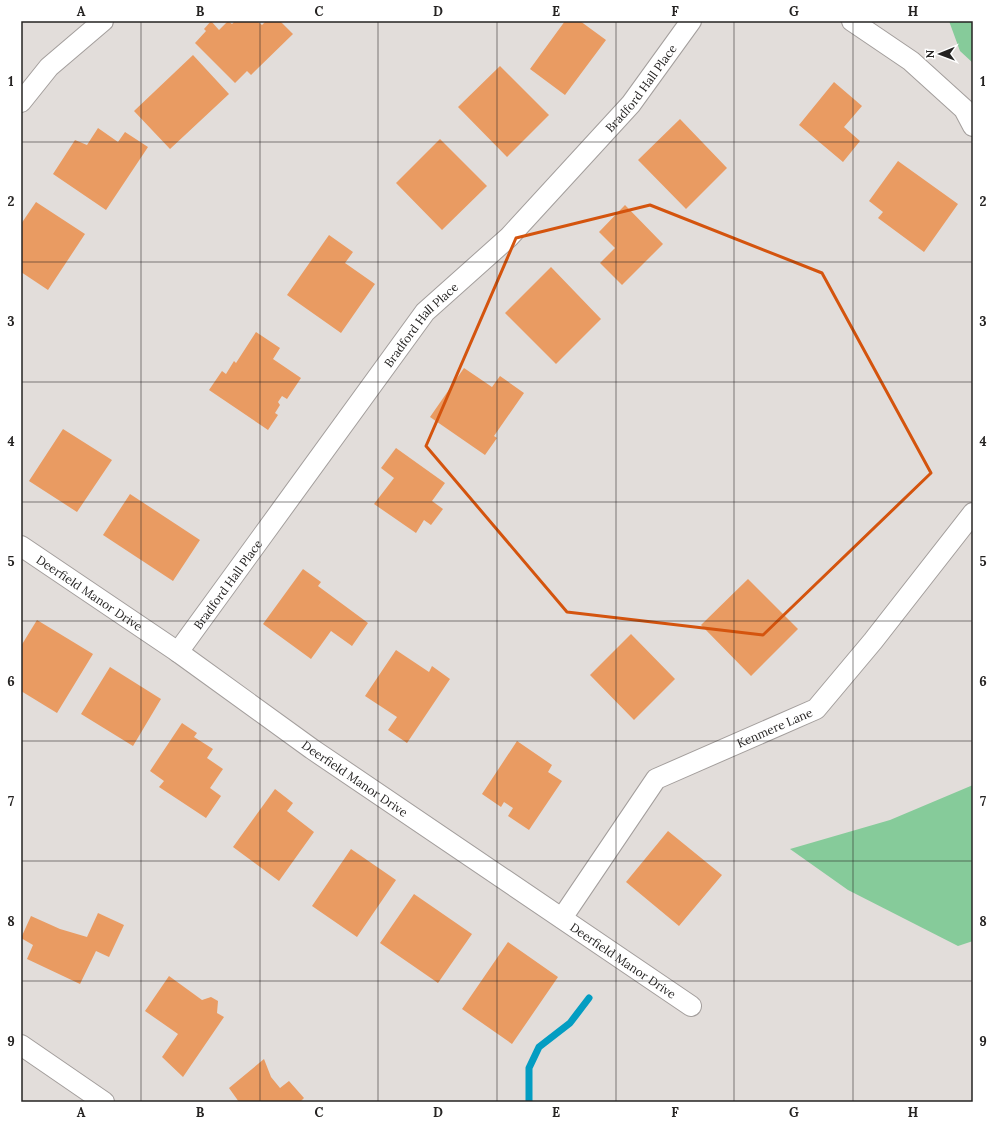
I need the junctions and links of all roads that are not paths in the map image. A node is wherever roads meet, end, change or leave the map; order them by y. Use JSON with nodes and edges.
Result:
{"nodes":[{"id":1,"x":103,"y":21,"type":"edge"},
{"id":2,"x":691,"y":21,"type":"edge"},
{"id":3,"x":852,"y":21,"type":"edge"},
{"id":4,"x":21,"y":102,"type":"edge"},
{"id":5,"x":973,"y":126,"type":"edge"},
{"id":6,"x":973,"y":513,"type":"edge"},
{"id":7,"x":21,"y":546,"type":"edge"},
{"id":8,"x":178,"y":652,"type":"junction"},
{"id":9,"x":562,"y":918,"type":"junction"},
{"id":10,"x":691,"y":1006,"type":"dead end"},
{"id":11,"x":21,"y":1045,"type":"edge"},
{"id":12,"x":104,"y":1102,"type":"edge"}],
"edges":[{"from":1,"to":4,"type":"street"},
{"from":2,"to":8,"type":"street","name":"Bradford Hall Place"},
{"from":3,"to":5,"type":"street"},
{"from":6,"to":9,"type":"street","name":"Kenmere Lane"},
{"from":7,"to":8,"type":"street","name":"Deerfield Manor Drive"},
{"from":8,"to":9,"type":"street","name":"Deerfield Manor Drive"},
{"from":9,"to":10,"type":"street","name":"Deerfield Manor Drive"},
{"from":11,"to":12,"type":"street"}]}
